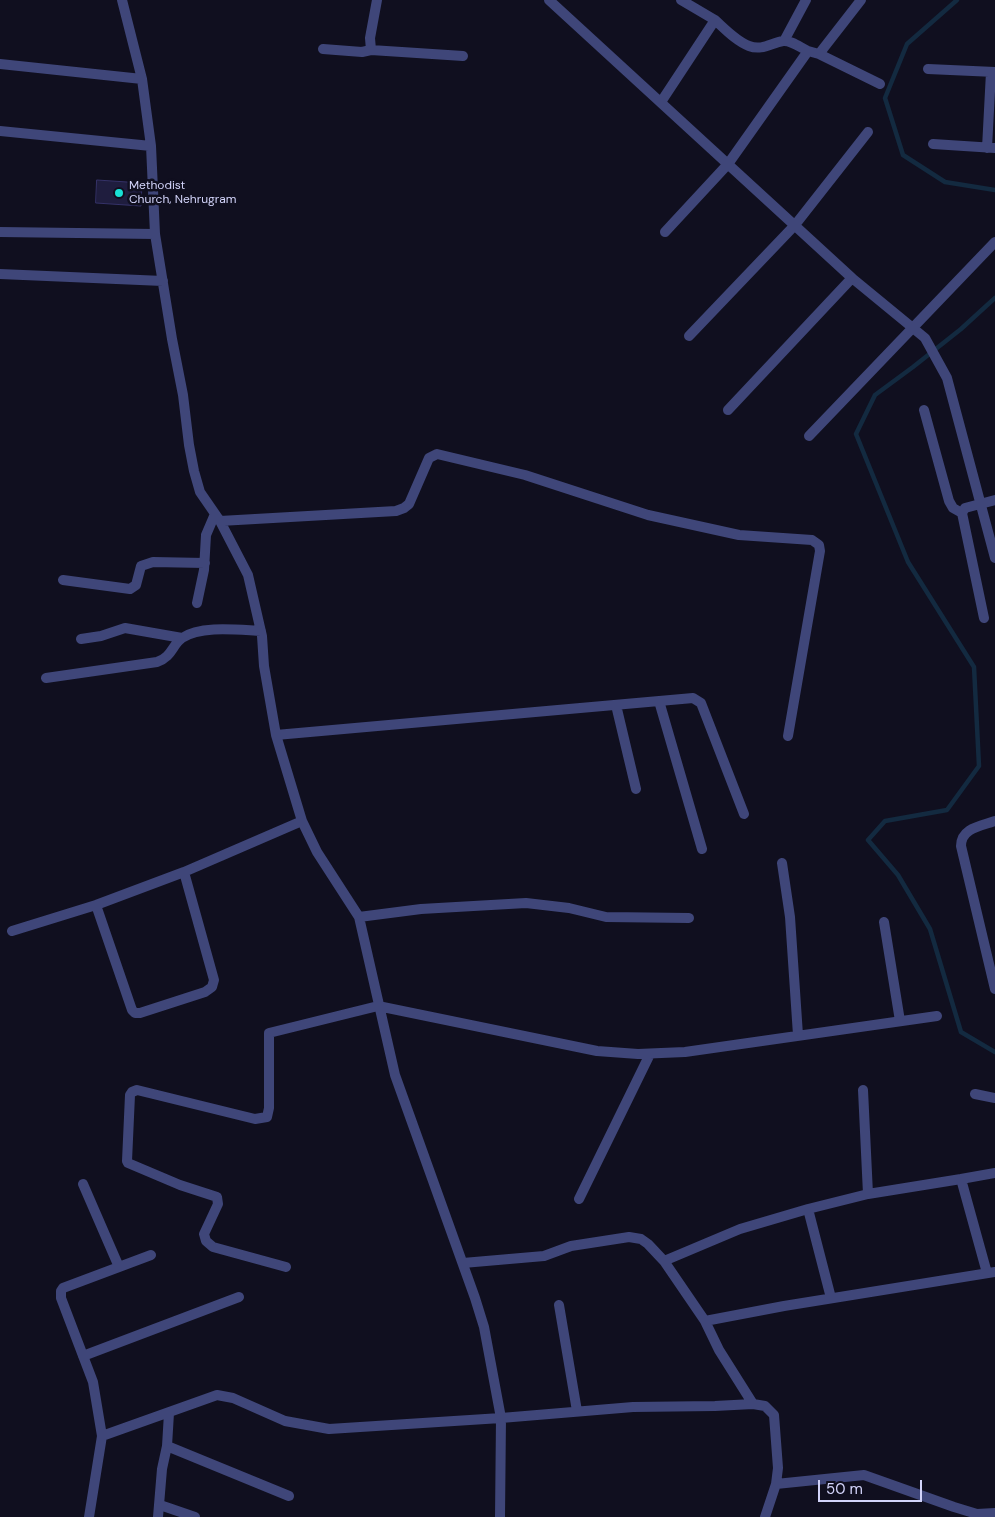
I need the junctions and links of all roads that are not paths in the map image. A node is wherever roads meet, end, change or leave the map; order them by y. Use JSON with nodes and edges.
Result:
{"nodes":[{"id":1,"x":122,"y":0,"type":"edge"},
{"id":2,"x":376,"y":0,"type":"edge"},
{"id":3,"x":549,"y":0,"type":"edge"},
{"id":4,"x":681,"y":0,"type":"edge"},
{"id":5,"x":806,"y":0,"type":"edge"},
{"id":6,"x":861,"y":0,"type":"edge"},
{"id":7,"x":715,"y":20,"type":"junction"},
{"id":8,"x":784,"y":41,"type":"junction"},
{"id":9,"x":323,"y":49,"type":"dead end"},
{"id":10,"x":371,"y":50,"type":"junction"},
{"id":11,"x":808,"y":51,"type":"junction"},
{"id":12,"x":819,"y":54,"type":"junction"},
{"id":13,"x":463,"y":56,"type":"dead end"},
{"id":14,"x":0,"y":64,"type":"edge"},
{"id":15,"x":928,"y":69,"type":"dead end"},
{"id":16,"x":993,"y":72,"type":"edge"},
{"id":17,"x":142,"y":79,"type":"junction"},
{"id":18,"x":880,"y":84,"type":"dead end"},
{"id":19,"x":661,"y":102,"type":"junction"},
{"id":20,"x":0,"y":131,"type":"edge"},
{"id":21,"x":868,"y":132,"type":"dead end"},
{"id":22,"x":933,"y":144,"type":"dead end"},
{"id":23,"x":151,"y":146,"type":"junction"},
{"id":24,"x":991,"y":148,"type":"edge"},
{"id":25,"x":728,"y":164,"type":"junction"},
{"id":26,"x":795,"y":225,"type":"junction"},
{"id":27,"x":0,"y":232,"type":"edge"},
{"id":28,"x":665,"y":232,"type":"dead end"},
{"id":29,"x":156,"y":234,"type":"junction"},
{"id":30,"x":995,"y":242,"type":"edge"},
{"id":31,"x":0,"y":274,"type":"edge"},
{"id":32,"x":852,"y":278,"type":"junction"},
{"id":33,"x":163,"y":280,"type":"junction"},
{"id":34,"x":913,"y":328,"type":"junction"},
{"id":35,"x":690,"y":336,"type":"dead end"},
{"id":36,"x":728,"y":410,"type":"dead end"},
{"id":37,"x":924,"y":410,"type":"dead end"},
{"id":38,"x":809,"y":436,"type":"dead end"},
{"id":39,"x":995,"y":500,"type":"edge"},
{"id":40,"x":981,"y":504,"type":"junction"},
{"id":41,"x":962,"y":513,"type":"junction"},
{"id":42,"x":217,"y":518,"type":"junction"},
{"id":43,"x":995,"y":558,"type":"edge"},
{"id":44,"x":205,"y":563,"type":"junction"},
{"id":45,"x":64,"y":580,"type":"dead end"},
{"id":46,"x":197,"y":603,"type":"dead end"},
{"id":47,"x":984,"y":618,"type":"dead end"},
{"id":48,"x":261,"y":631,"type":"junction"},
{"id":49,"x":182,"y":638,"type":"junction"},
{"id":50,"x":81,"y":639,"type":"dead end"},
{"id":51,"x":46,"y":678,"type":"dead end"},
{"id":52,"x":659,"y":701,"type":"junction"},
{"id":53,"x":616,"y":705,"type":"junction"},
{"id":54,"x":276,"y":735,"type":"junction"},
{"id":55,"x":788,"y":736,"type":"dead end"},
{"id":56,"x":636,"y":790,"type":"dead end"},
{"id":57,"x":744,"y":814,"type":"dead end"},
{"id":58,"x":995,"y":821,"type":"edge"},
{"id":59,"x":302,"y":822,"type":"junction"},
{"id":60,"x":702,"y":849,"type":"dead end"},
{"id":61,"x":782,"y":863,"type":"dead end"},
{"id":62,"x":184,"y":872,"type":"junction"},
{"id":63,"x":96,"y":905,"type":"junction"},
{"id":64,"x":359,"y":917,"type":"junction"},
{"id":65,"x":689,"y":918,"type":"dead end"},
{"id":66,"x":884,"y":922,"type":"dead end"},
{"id":67,"x":12,"y":931,"type":"dead end"},
{"id":68,"x":995,"y":989,"type":"edge"},
{"id":69,"x":378,"y":1006,"type":"junction"},
{"id":70,"x":937,"y":1016,"type":"dead end"},
{"id":71,"x":900,"y":1021,"type":"junction"},
{"id":72,"x":798,"y":1035,"type":"junction"},
{"id":73,"x":650,"y":1054,"type":"junction"},
{"id":74,"x":862,"y":1090,"type":"dead end"},
{"id":75,"x":975,"y":1094,"type":"dead end"},
{"id":76,"x":995,"y":1098,"type":"edge"},
{"id":77,"x":995,"y":1173,"type":"edge"},
{"id":78,"x":961,"y":1180,"type":"junction"},
{"id":79,"x":83,"y":1184,"type":"dead end"},
{"id":80,"x":868,"y":1194,"type":"junction"},
{"id":81,"x":579,"y":1199,"type":"dead end"},
{"id":82,"x":808,"y":1209,"type":"junction"},
{"id":83,"x":151,"y":1255,"type":"dead end"},
{"id":84,"x":664,"y":1261,"type":"junction"},
{"id":85,"x":464,"y":1263,"type":"junction"},
{"id":86,"x":119,"y":1267,"type":"junction"},
{"id":87,"x":286,"y":1267,"type":"dead end"},
{"id":88,"x":991,"y":1273,"type":"edge"},
{"id":89,"x":239,"y":1297,"type":"dead end"},
{"id":90,"x":831,"y":1298,"type":"junction"},
{"id":91,"x":559,"y":1305,"type":"dead end"},
{"id":92,"x":705,"y":1321,"type":"junction"},
{"id":93,"x":83,"y":1356,"type":"junction"},
{"id":94,"x":753,"y":1404,"type":"junction"},
{"id":95,"x":577,"y":1411,"type":"junction"},
{"id":96,"x":169,"y":1413,"type":"junction"},
{"id":97,"x":501,"y":1418,"type":"junction"},
{"id":98,"x":102,"y":1436,"type":"junction"},
{"id":99,"x":167,"y":1446,"type":"junction"},
{"id":100,"x":776,"y":1484,"type":"junction"},
{"id":101,"x":289,"y":1496,"type":"dead end"},
{"id":102,"x":160,"y":1505,"type":"junction"},
{"id":103,"x":995,"y":1512,"type":"edge"},
{"id":104,"x":89,"y":1517,"type":"edge"},
{"id":105,"x":158,"y":1517,"type":"edge"},
{"id":106,"x":195,"y":1517,"type":"edge"},
{"id":107,"x":500,"y":1517,"type":"edge"},
{"id":108,"x":765,"y":1517,"type":"edge"}],
"edges":[{"from":1,"to":17,"type":"street"},
{"from":2,"to":10,"type":"street"},
{"from":3,"to":19,"type":"street"},
{"from":4,"to":7,"type":"street"},
{"from":5,"to":8,"type":"street"},
{"from":6,"to":12,"type":"street"},
{"from":7,"to":8,"type":"street"},
{"from":7,"to":19,"type":"street"},
{"from":8,"to":11,"type":"street"},
{"from":9,"to":10,"type":"street"},
{"from":10,"to":13,"type":"street"},
{"from":11,"to":12,"type":"street"},
{"from":11,"to":25,"type":"street"},
{"from":12,"to":18,"type":"street"},
{"from":14,"to":17,"type":"street"},
{"from":15,"to":16,"type":"street"},
{"from":16,"to":24,"type":"street"},
{"from":17,"to":23,"type":"street"},
{"from":19,"to":25,"type":"street"},
{"from":20,"to":23,"type":"street"},
{"from":21,"to":26,"type":"street"},
{"from":22,"to":24,"type":"street"},
{"from":23,"to":29,"type":"street"},
{"from":25,"to":26,"type":"street"},
{"from":25,"to":28,"type":"street"},
{"from":26,"to":32,"type":"street"},
{"from":26,"to":35,"type":"street"},
{"from":27,"to":29,"type":"street"},
{"from":29,"to":33,"type":"street"},
{"from":30,"to":34,"type":"street"},
{"from":31,"to":33,"type":"street"},
{"from":32,"to":34,"type":"street"},
{"from":32,"to":36,"type":"street"},
{"from":33,"to":42,"type":"street"},
{"from":34,"to":38,"type":"street"},
{"from":34,"to":40,"type":"street"},
{"from":37,"to":41,"type":"street"},
{"from":39,"to":40,"type":"street"},
{"from":40,"to":41,"type":"street"},
{"from":40,"to":43,"type":"street"},
{"from":41,"to":47,"type":"street"},
{"from":42,"to":44,"type":"street"},
{"from":42,"to":48,"type":"street"},
{"from":42,"to":55,"type":"street"},
{"from":44,"to":45,"type":"street"},
{"from":44,"to":46,"type":"street"},
{"from":48,"to":49,"type":"street"},
{"from":48,"to":54,"type":"street"},
{"from":49,"to":50,"type":"street"},
{"from":49,"to":51,"type":"street"},
{"from":52,"to":53,"type":"street"},
{"from":52,"to":57,"type":"street"},
{"from":52,"to":60,"type":"street"},
{"from":53,"to":54,"type":"street"},
{"from":53,"to":56,"type":"street"},
{"from":54,"to":59,"type":"street"},
{"from":58,"to":68,"type":"street"},
{"from":59,"to":62,"type":"street"},
{"from":59,"to":64,"type":"street"},
{"from":61,"to":72,"type":"street"},
{"from":62,"to":63,"type":"street"},
{"from":62,"to":63,"type":"street"},
{"from":63,"to":67,"type":"street"},
{"from":64,"to":65,"type":"street"},
{"from":64,"to":69,"type":"street"},
{"from":66,"to":71,"type":"street"},
{"from":69,"to":73,"type":"street"},
{"from":69,"to":85,"type":"street"},
{"from":69,"to":87,"type":"street"},
{"from":70,"to":71,"type":"street"},
{"from":71,"to":72,"type":"street"},
{"from":72,"to":73,"type":"street"},
{"from":73,"to":81,"type":"street"},
{"from":74,"to":80,"type":"street"},
{"from":75,"to":76,"type":"street"},
{"from":77,"to":78,"type":"street"},
{"from":78,"to":80,"type":"street"},
{"from":78,"to":88,"type":"street"},
{"from":79,"to":86,"type":"street"},
{"from":80,"to":82,"type":"street"},
{"from":82,"to":84,"type":"street"},
{"from":82,"to":90,"type":"street"},
{"from":83,"to":86,"type":"street"},
{"from":84,"to":85,"type":"street"},
{"from":84,"to":92,"type":"street"},
{"from":85,"to":97,"type":"street"},
{"from":86,"to":93,"type":"street"},
{"from":88,"to":90,"type":"street"},
{"from":89,"to":93,"type":"street"},
{"from":90,"to":92,"type":"street"},
{"from":91,"to":95,"type":"street"},
{"from":92,"to":94,"type":"street"},
{"from":93,"to":98,"type":"street"},
{"from":94,"to":95,"type":"street"},
{"from":94,"to":100,"type":"street"},
{"from":95,"to":97,"type":"street"},
{"from":96,"to":97,"type":"street"},
{"from":96,"to":98,"type":"street"},
{"from":96,"to":99,"type":"street"},
{"from":97,"to":107,"type":"street"},
{"from":98,"to":104,"type":"street"},
{"from":99,"to":101,"type":"street"},
{"from":99,"to":102,"type":"street"},
{"from":100,"to":103,"type":"street"},
{"from":100,"to":108,"type":"street"},
{"from":102,"to":105,"type":"street"},
{"from":102,"to":106,"type":"street"}]}
